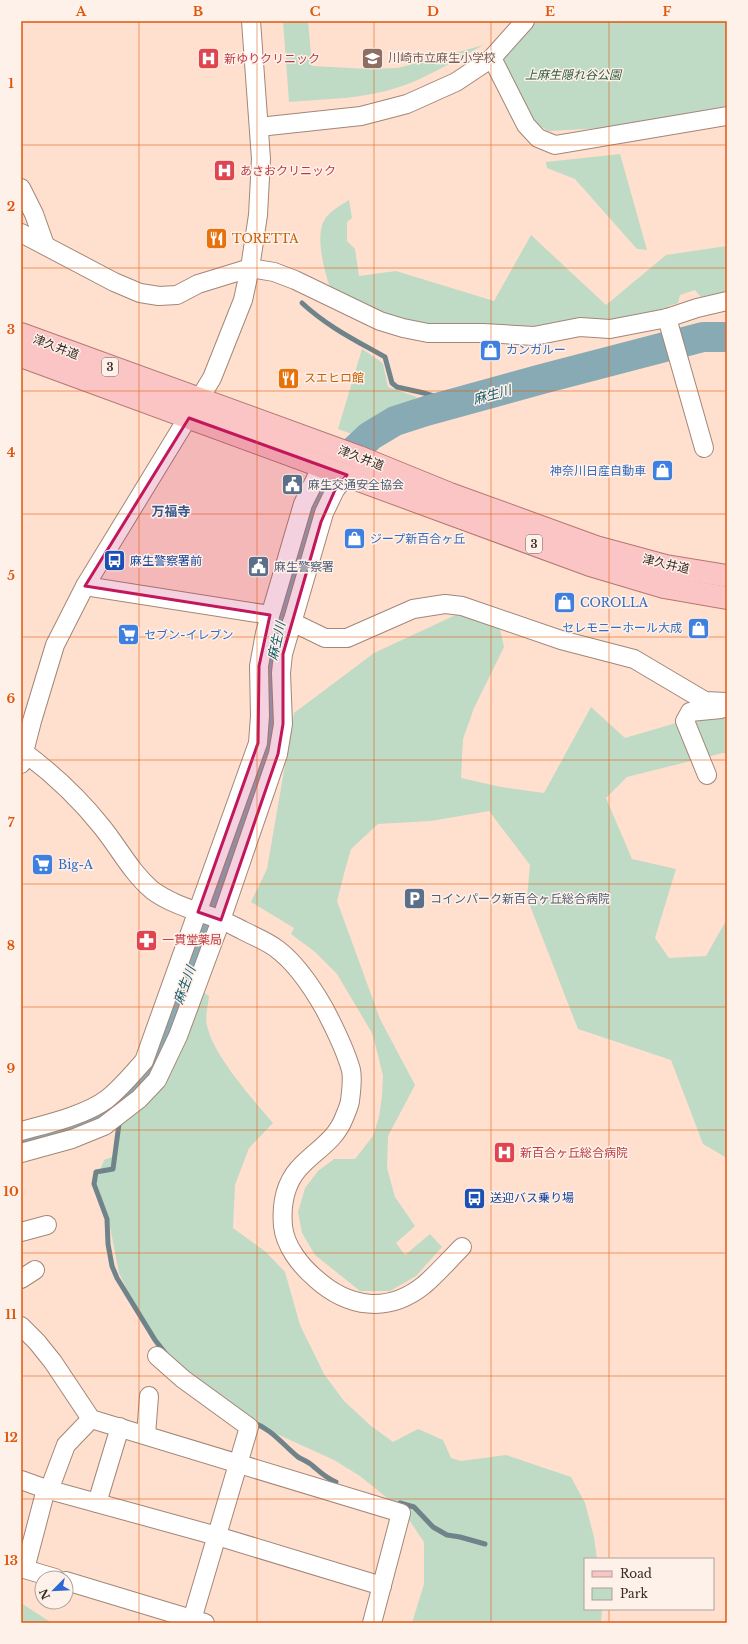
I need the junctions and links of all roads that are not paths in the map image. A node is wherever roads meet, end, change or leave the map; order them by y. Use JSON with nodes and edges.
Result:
{"nodes":[{"id":1,"x":251,"y":21,"type":"edge"},
{"id":2,"x":525,"y":21,"type":"edge"},
{"id":3,"x":492,"y":58,"type":"junction"},
{"id":4,"x":727,"y":116,"type":"edge"},
{"id":5,"x":259,"y":127,"type":"junction"},
{"id":6,"x":21,"y":188,"type":"edge"},
{"id":7,"x":21,"y":232,"type":"edge"},
{"id":8,"x":44,"y":245,"type":"junction"},
{"id":9,"x":250,"y":268,"type":"junction"},
{"id":10,"x":727,"y":301,"type":"edge"},
{"id":11,"x":669,"y":327,"type":"junction"},
{"id":12,"x":21,"y":334,"type":"edge"},
{"id":13,"x":21,"y":356,"type":"edge"},
{"id":14,"x":200,"y":400,"type":"junction"},
{"id":15,"x":189,"y":418,"type":"junction"},
{"id":16,"x":704,"y":448,"type":"dead end"},
{"id":17,"x":335,"y":471,"type":"junction"},
{"id":18,"x":727,"y":576,"type":"edge"},
{"id":19,"x":85,"y":586,"type":"junction"},
{"id":20,"x":727,"y":598,"type":"edge"},
{"id":21,"x":287,"y":602,"type":"junction"},
{"id":22,"x":270,"y":615,"type":"junction"},
{"id":23,"x":292,"y":622,"type":"junction"},
{"id":24,"x":727,"y":702,"type":"edge"},
{"id":25,"x":727,"y":706,"type":"edge"},
{"id":26,"x":22,"y":755,"type":"edge"},
{"id":27,"x":707,"y":775,"type":"dead end"},
{"id":28,"x":208,"y":915,"type":"junction"},
{"id":29,"x":21,"y":1131,"type":"edge"},
{"id":30,"x":21,"y":1153,"type":"edge"},
{"id":31,"x":47,"y":1225,"type":"dead end"},
{"id":32,"x":21,"y":1232,"type":"edge"},
{"id":33,"x":462,"y":1247,"type":"dead end"},
{"id":34,"x":21,"y":1326,"type":"edge"},
{"id":35,"x":157,"y":1356,"type":"dead end"},
{"id":36,"x":149,"y":1396,"type":"dead end"},
{"id":37,"x":91,"y":1419,"type":"junction"},
{"id":38,"x":120,"y":1427,"type":"junction"},
{"id":39,"x":146,"y":1435,"type":"junction"},
{"id":40,"x":239,"y":1463,"type":"junction"},
{"id":41,"x":21,"y":1480,"type":"edge"},
{"id":42,"x":46,"y":1489,"type":"junction"},
{"id":43,"x":97,"y":1503,"type":"junction"},
{"id":44,"x":217,"y":1536,"type":"junction"},
{"id":45,"x":23,"y":1568,"type":"edge"},
{"id":46,"x":34,"y":1572,"type":"edge"},
{"id":47,"x":74,"y":1584,"type":"edge"},
{"id":48,"x":382,"y":1586,"type":"junction"},
{"id":49,"x":196,"y":1622,"type":"edge"},
{"id":50,"x":372,"y":1623,"type":"edge"}],
"edges":[{"from":1,"to":5,"type":"street"},
{"from":2,"to":3,"type":"street"},
{"from":3,"to":4,"type":"street"},
{"from":3,"to":5,"type":"street"},
{"from":5,"to":9,"type":"street"},
{"from":6,"to":8,"type":"street"},
{"from":7,"to":8,"type":"street"},
{"from":8,"to":9,"type":"street"},
{"from":9,"to":11,"type":"street"},
{"from":9,"to":14,"type":"street"},
{"from":10,"to":11,"type":"street"},
{"from":11,"to":16,"type":"street"},
{"from":12,"to":14,"type":"main road","name":"津久井道","number":"3"},
{"from":13,"to":15,"type":"main road","name":"津久井道","number":"3"},
{"from":14,"to":15,"type":"street"},
{"from":14,"to":18,"type":"main road","name":"津久井道","number":"3"},
{"from":15,"to":17,"type":"main road","name":"津久井道","number":"3"},
{"from":15,"to":19,"type":"street"},
{"from":17,"to":20,"type":"main road","name":"津久井道","number":"3"},
{"from":17,"to":21,"type":"street"},
{"from":17,"to":21,"type":"street"},
{"from":19,"to":22,"type":"street"},
{"from":19,"to":26,"type":"street"},
{"from":21,"to":22,"type":"street"},
{"from":21,"to":23,"type":"street"},
{"from":22,"to":28,"type":"street"},
{"from":23,"to":24,"type":"street"},
{"from":23,"to":28,"type":"street"},
{"from":25,"to":27,"type":"street"},
{"from":26,"to":28,"type":"street"},
{"from":28,"to":29,"type":"street"},
{"from":28,"to":30,"type":"street"},
{"from":28,"to":33,"type":"street"},
{"from":31,"to":32,"type":"street"},
{"from":34,"to":37,"type":"street"},
{"from":35,"to":40,"type":"street"},
{"from":36,"to":39,"type":"street"},
{"from":37,"to":38,"type":"street"},
{"from":37,"to":42,"type":"street"},
{"from":38,"to":39,"type":"street"},
{"from":38,"to":43,"type":"street"},
{"from":39,"to":40,"type":"street"},
{"from":40,"to":44,"type":"street"},
{"from":40,"to":48,"type":"street"},
{"from":41,"to":42,"type":"street"},
{"from":42,"to":43,"type":"street"},
{"from":42,"to":45,"type":"street"},
{"from":43,"to":44,"type":"street"},
{"from":44,"to":48,"type":"street"},
{"from":44,"to":49,"type":"street"},
{"from":45,"to":46,"type":"street"},
{"from":47,"to":49,"type":"street"},
{"from":48,"to":50,"type":"street"}]}
